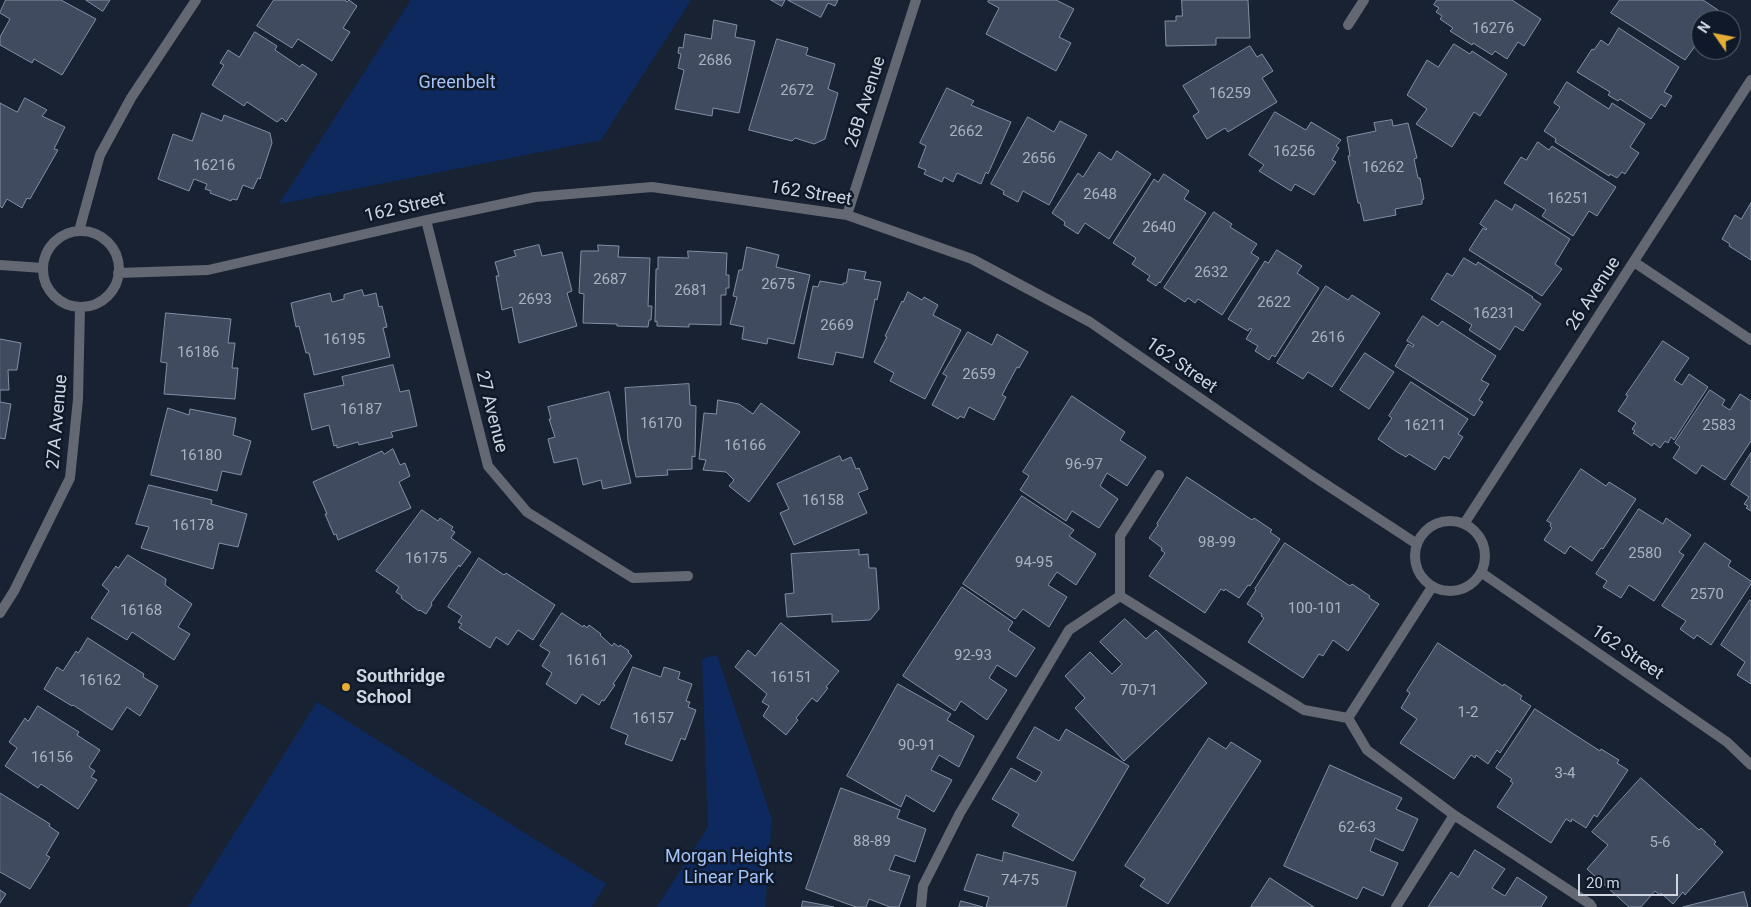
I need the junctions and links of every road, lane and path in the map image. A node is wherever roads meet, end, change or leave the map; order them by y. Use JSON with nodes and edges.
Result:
{"nodes":[{"id":1,"x":196,"y":0,"type":"edge"},
{"id":2,"x":916,"y":0,"type":"edge"},
{"id":3,"x":1364,"y":0,"type":"edge"},
{"id":4,"x":1348,"y":25,"type":"dead end"},
{"id":5,"x":1751,"y":80,"type":"edge"},
{"id":6,"x":847,"y":215,"type":"junction"},
{"id":7,"x":426,"y":220,"type":"junction"},
{"id":8,"x":79,"y":231,"type":"junction"},
{"id":9,"x":1634,"y":262,"type":"junction"},
{"id":10,"x":0,"y":265,"type":"edge"},
{"id":11,"x":43,"y":268,"type":"junction"},
{"id":12,"x":118,"y":274,"type":"junction"},
{"id":13,"x":80,"y":306,"type":"junction"},
{"id":14,"x":1751,"y":340,"type":"edge"},
{"id":15,"x":1159,"y":475,"type":"dead end"},
{"id":16,"x":1464,"y":524,"type":"junction"},
{"id":17,"x":1417,"y":544,"type":"junction"},
{"id":18,"x":1482,"y":573,"type":"junction"},
{"id":19,"x":688,"y":576,"type":"dead end"},
{"id":20,"x":1432,"y":587,"type":"junction"},
{"id":21,"x":1120,"y":596,"type":"junction"},
{"id":22,"x":0,"y":613,"type":"edge"},
{"id":23,"x":1348,"y":718,"type":"junction"},
{"id":24,"x":1751,"y":765,"type":"edge"},
{"id":25,"x":1454,"y":815,"type":"junction"},
{"id":26,"x":921,"y":907,"type":"edge"},
{"id":27,"x":1396,"y":907,"type":"edge"},
{"id":28,"x":1592,"y":907,"type":"edge"}],
"edges":[{"from":1,"to":8,"type":"street"},
{"from":2,"to":6,"type":"street","name":"26B Avenue"},
{"from":3,"to":4,"type":"street"},
{"from":5,"to":9,"type":"street","name":"26 Avenue"},
{"from":6,"to":7,"type":"street","name":"162 Street"},
{"from":6,"to":17,"type":"street","name":"162 Street"},
{"from":7,"to":12,"type":"street","name":"162 Street"},
{"from":7,"to":19,"type":"street","name":"27 Avenue"},
{"from":8,"to":11,"type":"street"},
{"from":8,"to":12,"type":"street"},
{"from":9,"to":14,"type":"street"},
{"from":9,"to":16,"type":"street","name":"26 Avenue"},
{"from":10,"to":11,"type":"street"},
{"from":11,"to":13,"type":"street"},
{"from":12,"to":13,"type":"street"},
{"from":13,"to":22,"type":"street","name":"27A Avenue"},
{"from":15,"to":21,"type":"street"},
{"from":16,"to":17,"type":"street"},
{"from":16,"to":18,"type":"street"},
{"from":17,"to":20,"type":"street"},
{"from":18,"to":20,"type":"street"},
{"from":18,"to":24,"type":"street","name":"162 Street"},
{"from":20,"to":23,"type":"street"},
{"from":21,"to":23,"type":"street"},
{"from":21,"to":26,"type":"street"},
{"from":23,"to":25,"type":"street"},
{"from":25,"to":27,"type":"street"},
{"from":25,"to":28,"type":"street"}]}
